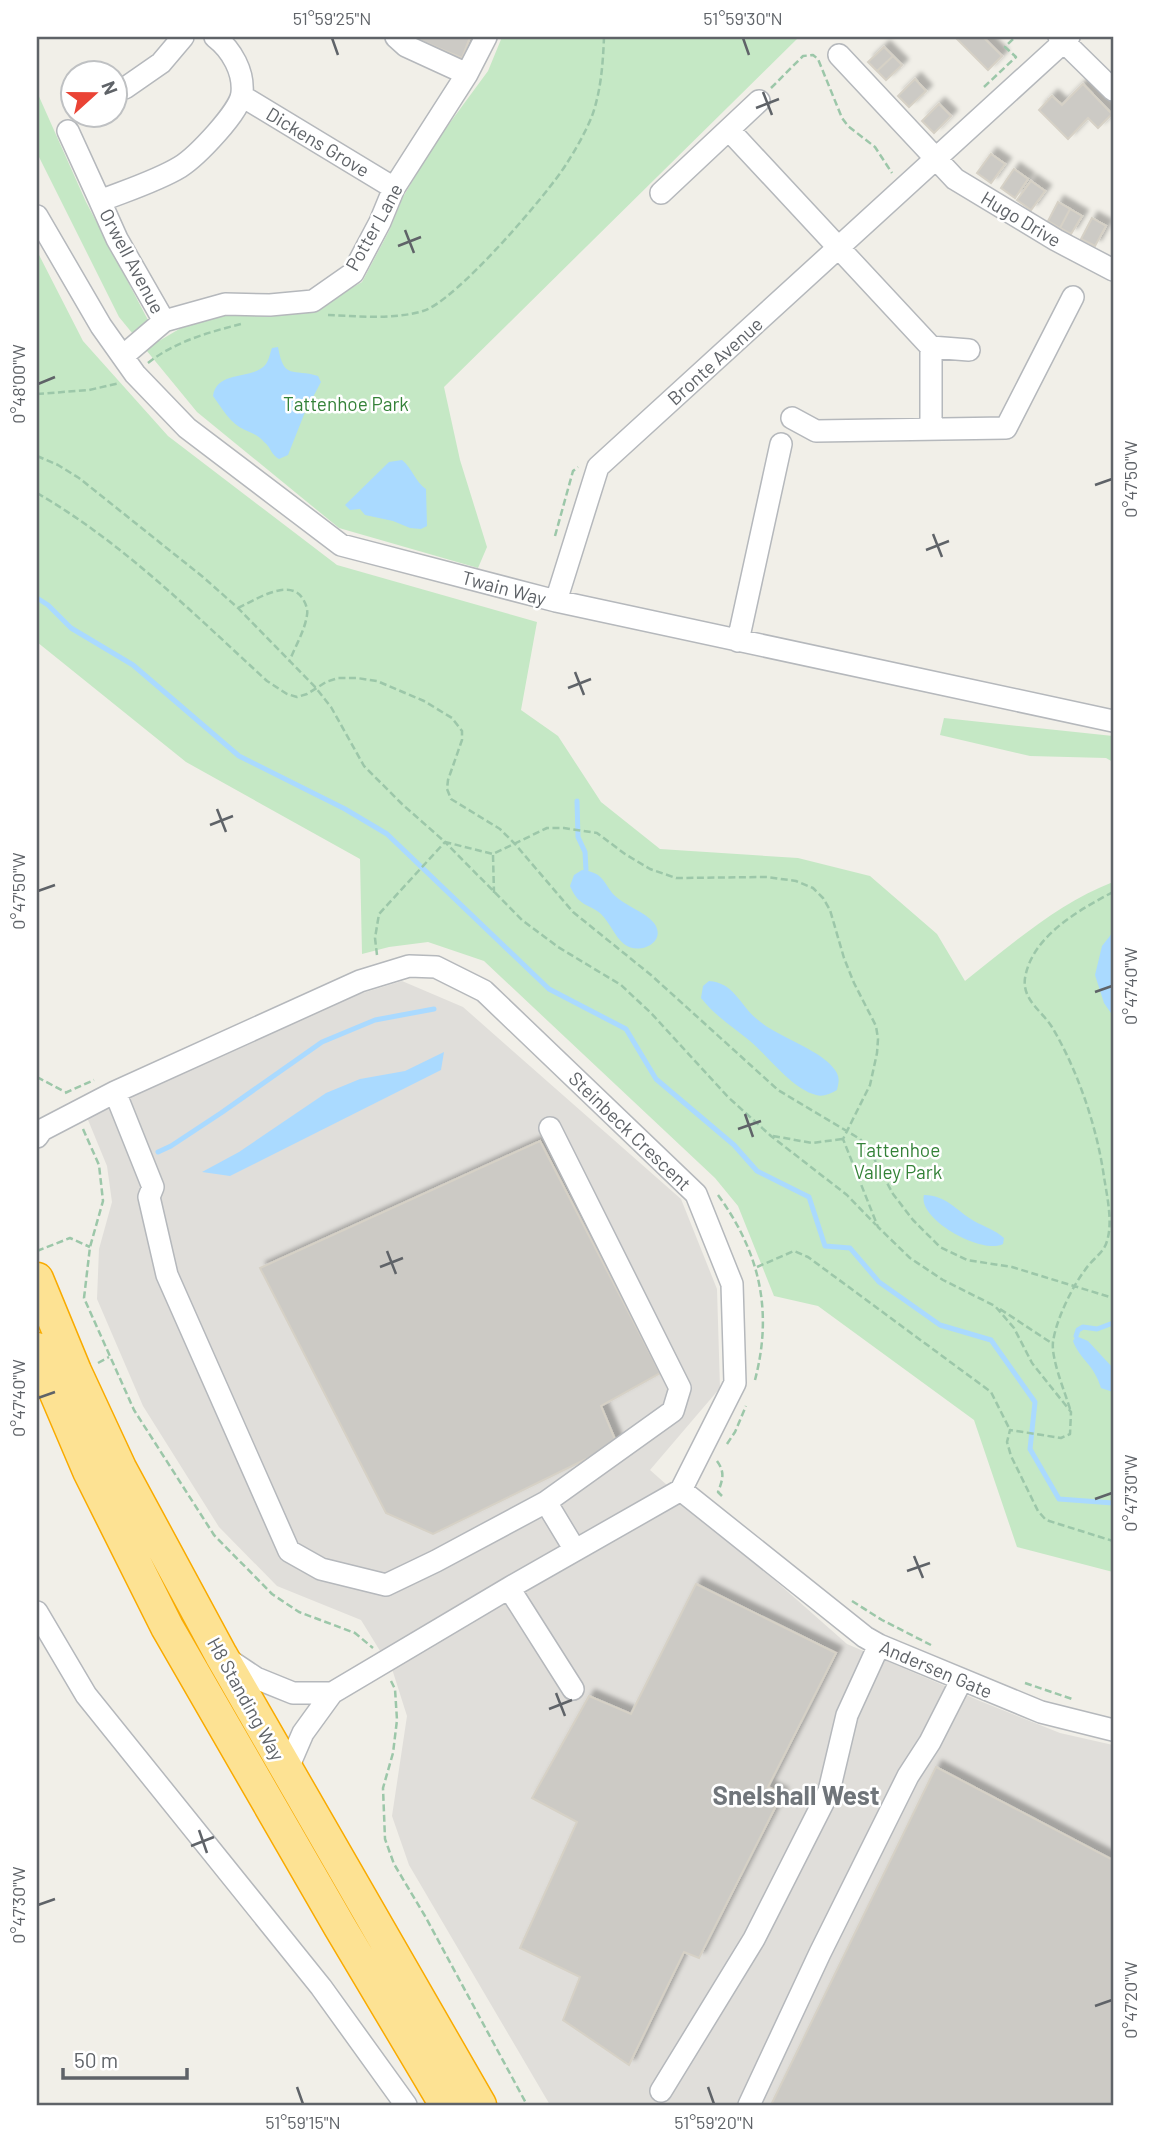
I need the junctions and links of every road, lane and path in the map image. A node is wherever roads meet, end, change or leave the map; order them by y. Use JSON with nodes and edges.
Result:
{"nodes":[{"id":1,"x":183,"y":37,"type":"edge"},
{"id":2,"x":215,"y":37,"type":"edge"},
{"id":3,"x":396,"y":37,"type":"edge"},
{"id":4,"x":486,"y":37,"type":"edge"},
{"id":5,"x":1064,"y":38,"type":"edge"},
{"id":6,"x":839,"y":55,"type":"dead end"},
{"id":7,"x":467,"y":74,"type":"junction"},
{"id":8,"x":130,"y":85,"type":"edge"},
{"id":9,"x":1113,"y":90,"type":"edge"},
{"id":10,"x":242,"y":96,"type":"junction"},
{"id":11,"x":759,"y":101,"type":"joint"},
{"id":12,"x":729,"y":130,"type":"junction"},
{"id":13,"x":68,"y":131,"type":"dead end"},
{"id":14,"x":935,"y":159,"type":"junction"},
{"id":15,"x":892,"y":173,"type":"dead end"},
{"id":16,"x":394,"y":188,"type":"junction"},
{"id":17,"x":661,"y":193,"type":"dead end"},
{"id":18,"x":100,"y":201,"type":"junction"},
{"id":19,"x":37,"y":216,"type":"edge"},
{"id":20,"x":839,"y":247,"type":"junction"},
{"id":21,"x":1113,"y":270,"type":"edge"},
{"id":22,"x":1073,"y":297,"type":"dead end"},
{"id":23,"x":164,"y":321,"type":"junction"},
{"id":24,"x":931,"y":347,"type":"junction"},
{"id":25,"x":970,"y":350,"type":"dead end"},
{"id":26,"x":123,"y":356,"type":"junction"},
{"id":27,"x":792,"y":418,"type":"dead end"},
{"id":28,"x":931,"y":429,"type":"junction"},
{"id":29,"x":781,"y":444,"type":"dead end"},
{"id":30,"x":37,"y":456,"type":"edge"},
{"id":31,"x":37,"y":494,"type":"edge"},
{"id":32,"x":556,"y":601,"type":"junction"},
{"id":33,"x":238,"y":608,"type":"junction"},
{"id":34,"x":738,"y":640,"type":"junction"},
{"id":35,"x":289,"y":662,"type":"junction"},
{"id":36,"x":316,"y":688,"type":"junction"},
{"id":37,"x":1113,"y":721,"type":"edge"},
{"id":38,"x":445,"y":842,"type":"junction"},
{"id":39,"x":515,"y":844,"type":"junction"},
{"id":40,"x":493,"y":854,"type":"junction"},
{"id":41,"x":1113,"y":892,"type":"edge"},
{"id":42,"x":494,"y":893,"type":"junction"},
{"id":43,"x":377,"y":955,"type":"dead end"},
{"id":44,"x":37,"y":1077,"type":"edge"},
{"id":45,"x":115,"y":1092,"type":"junction"},
{"id":46,"x":77,"y":1112,"type":"junction"},
{"id":47,"x":550,"y":1128,"type":"dead end"},
{"id":48,"x":848,"y":1131,"type":"junction"},
{"id":49,"x":39,"y":1132,"type":"edge"},
{"id":50,"x":771,"y":1136,"type":"junction"},
{"id":51,"x":843,"y":1139,"type":"junction"},
{"id":52,"x":878,"y":1227,"type":"junction"},
{"id":53,"x":90,"y":1247,"type":"junction"},
{"id":54,"x":37,"y":1251,"type":"edge"},
{"id":55,"x":756,"y":1267,"type":"dead end"},
{"id":56,"x":38,"y":1282,"type":"edge"},
{"id":57,"x":1074,"y":1286,"type":"junction"},
{"id":58,"x":1113,"y":1298,"type":"edge"},
{"id":59,"x":995,"y":1306,"type":"junction"},
{"id":60,"x":1053,"y":1344,"type":"junction"},
{"id":61,"x":37,"y":1349,"type":"edge"},
{"id":62,"x":1071,"y":1412,"type":"junction"},
{"id":63,"x":1010,"y":1430,"type":"junction"},
{"id":64,"x":681,"y":1490,"type":"junction"},
{"id":65,"x":546,"y":1502,"type":"junction"},
{"id":66,"x":1113,"y":1541,"type":"edge"},
{"id":67,"x":575,"y":1550,"type":"junction"},
{"id":68,"x":509,"y":1588,"type":"junction"},
{"id":69,"x":37,"y":1612,"type":"edge"},
{"id":70,"x":879,"y":1645,"type":"junction"},
{"id":71,"x":221,"y":1655,"type":"junction"},
{"id":72,"x":382,"y":1664,"type":"junction"},
{"id":73,"x":961,"y":1681,"type":"junction"},
{"id":74,"x":573,"y":1689,"type":"dead end"},
{"id":75,"x":332,"y":1693,"type":"junction"},
{"id":76,"x":1113,"y":1730,"type":"edge"},
{"id":77,"x":286,"y":1770,"type":"junction"},
{"id":78,"x":662,"y":2091,"type":"dead end"},
{"id":79,"x":407,"y":2105,"type":"edge"},
{"id":80,"x":446,"y":2105,"type":"edge"},
{"id":81,"x":480,"y":2105,"type":"edge"},
{"id":82,"x":527,"y":2105,"type":"edge"},
{"id":83,"x":749,"y":2105,"type":"edge"}],
"edges":[{"from":1,"to":8,"type":"street"},
{"from":2,"to":10,"type":"street"},
{"from":3,"to":7,"type":"street"},
{"from":4,"to":7,"type":"street","name":"Potter Lane"},
{"from":5,"to":9,"type":"street"},
{"from":5,"to":14,"type":"street","name":"Bronte Avenue"},
{"from":6,"to":14,"type":"street"},
{"from":7,"to":16,"type":"street","name":"Potter Lane"},
{"from":10,"to":16,"type":"street","name":"Dickens Grove"},
{"from":10,"to":18,"type":"street","name":"Orwell Avenue"},
{"from":11,"to":12,"type":"street"},
{"from":11,"to":15,"type":"path"},
{"from":12,"to":17,"type":"street"},
{"from":12,"to":20,"type":"street"},
{"from":13,"to":18,"type":"street","name":"Orwell Avenue"},
{"from":14,"to":20,"type":"street","name":"Bronte Avenue"},
{"from":14,"to":21,"type":"street","name":"Hugo Drive"},
{"from":16,"to":23,"type":"street","name":"Potter Lane"},
{"from":18,"to":23,"type":"street","name":"Orwell Avenue"},
{"from":19,"to":26,"type":"street","name":"Twain Way"},
{"from":20,"to":24,"type":"street"},
{"from":20,"to":32,"type":"street","name":"Bronte Avenue"},
{"from":22,"to":28,"type":"street"},
{"from":23,"to":26,"type":"street","name":"Potter Lane"},
{"from":24,"to":25,"type":"street"},
{"from":24,"to":28,"type":"street"},
{"from":26,"to":32,"type":"street","name":"Twain Way"},
{"from":27,"to":28,"type":"street"},
{"from":29,"to":34,"type":"street"},
{"from":30,"to":33,"type":"path"},
{"from":31,"to":36,"type":"path"},
{"from":32,"to":34,"type":"street","name":"Twain Way"},
{"from":33,"to":35,"type":"path"},
{"from":33,"to":35,"type":"path"},
{"from":34,"to":37,"type":"street","name":"Twain Way"},
{"from":35,"to":36,"type":"path"},
{"from":36,"to":38,"type":"path"},
{"from":36,"to":39,"type":"path"},
{"from":38,"to":40,"type":"path"},
{"from":38,"to":42,"type":"path"},
{"from":38,"to":43,"type":"path"},
{"from":39,"to":40,"type":"path"},
{"from":39,"to":48,"type":"path"},
{"from":39,"to":48,"type":"path"},
{"from":40,"to":42,"type":"path"},
{"from":41,"to":57,"type":"path"},
{"from":42,"to":50,"type":"path"},
{"from":44,"to":46,"type":"path"},
{"from":45,"to":46,"type":"street","name":"Steinbeck Crescent"},
{"from":45,"to":64,"type":"street","name":"Steinbeck Crescent"},
{"from":45,"to":65,"type":"street"},
{"from":46,"to":49,"type":"street","name":"Steinbeck Crescent"},
{"from":46,"to":53,"type":"path"},
{"from":47,"to":65,"type":"street"},
{"from":48,"to":51,"type":"path"},
{"from":48,"to":57,"type":"path"},
{"from":50,"to":51,"type":"path"},
{"from":50,"to":52,"type":"path"},
{"from":51,"to":52,"type":"path"},
{"from":52,"to":59,"type":"path"},
{"from":53,"to":54,"type":"path"},
{"from":53,"to":72,"type":"path"},
{"from":55,"to":63,"type":"path"},
{"from":56,"to":71,"type":"highway","name":"H8 Standing Way"},
{"from":57,"to":58,"type":"path"},
{"from":57,"to":60,"type":"path"},
{"from":59,"to":60,"type":"path"},
{"from":59,"to":62,"type":"path"},
{"from":60,"to":62,"type":"path"},
{"from":61,"to":80,"type":"highway","name":"H8 Standing Way"},
{"from":62,"to":63,"type":"path"},
{"from":63,"to":66,"type":"path"},
{"from":64,"to":67,"type":"street"},
{"from":64,"to":70,"type":"street","name":"Andersen Gate"},
{"from":65,"to":67,"type":"street"},
{"from":67,"to":68,"type":"street"},
{"from":68,"to":72,"type":"street"},
{"from":68,"to":74,"type":"street"},
{"from":69,"to":79,"type":"street"},
{"from":70,"to":73,"type":"street","name":"Andersen Gate"},
{"from":70,"to":78,"type":"street"},
{"from":71,"to":75,"type":"street"},
{"from":71,"to":77,"type":"highway","name":"H8 Standing Way"},
{"from":72,"to":75,"type":"street"},
{"from":72,"to":82,"type":"path"},
{"from":73,"to":76,"type":"street","name":"Andersen Gate"},
{"from":73,"to":83,"type":"street"},
{"from":75,"to":77,"type":"street"},
{"from":77,"to":81,"type":"highway","name":"H8 Standing Way"}]}
